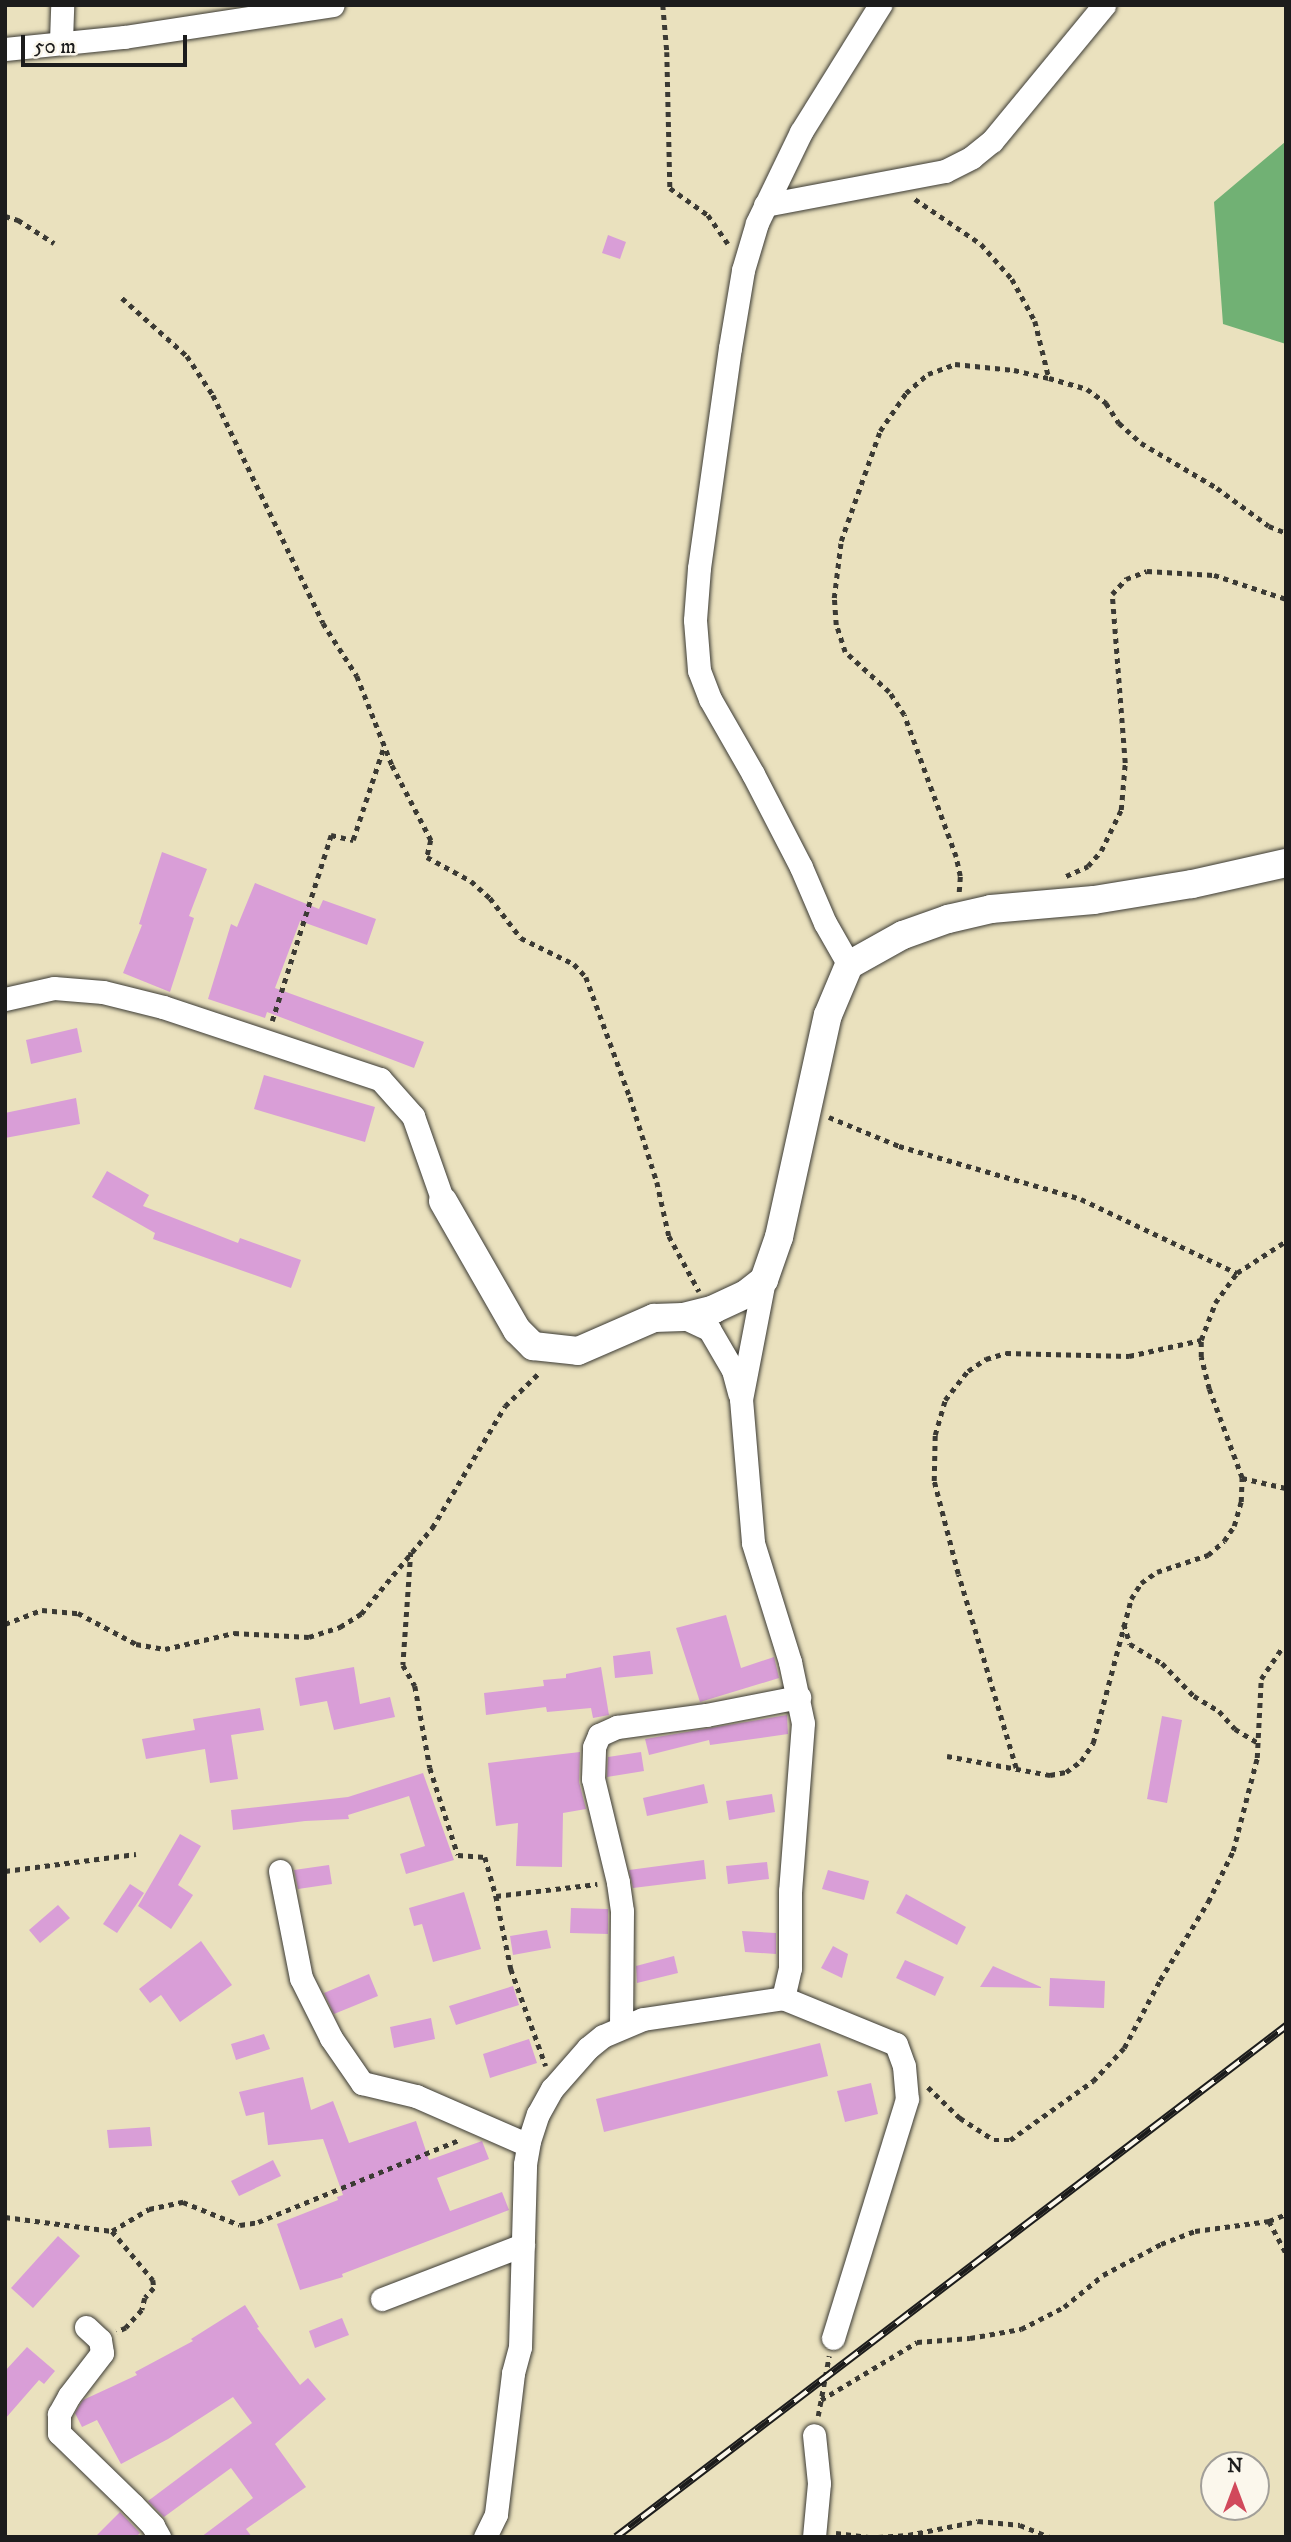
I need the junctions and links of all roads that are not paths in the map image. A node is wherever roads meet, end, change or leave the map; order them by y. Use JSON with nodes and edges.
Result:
{"nodes":[{"id":1,"x":62,"y":5,"type":"edge"},
{"id":2,"x":333,"y":5,"type":"edge"},
{"id":3,"x":880,"y":5,"type":"edge"},
{"id":4,"x":1104,"y":5,"type":"edge"},
{"id":5,"x":61,"y":41,"type":"junction"},
{"id":6,"x":5,"y":48,"type":"edge"},
{"id":7,"x":765,"y":205,"type":"junction"},
{"id":8,"x":1286,"y":863,"type":"edge"},
{"id":9,"x":849,"y":965,"type":"junction"},
{"id":10,"x":5,"y":999,"type":"edge"},
{"id":11,"x":443,"y":1201,"type":"joint"},
{"id":12,"x":764,"y":1280,"type":"junction"},
{"id":13,"x":693,"y":1314,"type":"junction"},
{"id":14,"x":741,"y":1399,"type":"junction"},
{"id":15,"x":799,"y":1697,"type":"junction"},
{"id":16,"x":280,"y":1871,"type":"dead end"},
{"id":17,"x":783,"y":1998,"type":"junction"},
{"id":18,"x":621,"y":2026,"type":"junction"},
{"id":19,"x":528,"y":2145,"type":"junction"},
{"id":20,"x":523,"y":2245,"type":"junction"},
{"id":21,"x":382,"y":2299,"type":"dead end"},
{"id":22,"x":93,"y":2334,"type":"road end"},
{"id":23,"x":833,"y":2338,"type":"road end"},
{"id":24,"x":814,"y":2435,"type":"road end"},
{"id":25,"x":815,"y":2531,"type":"edge"},
{"id":26,"x":159,"y":2537,"type":"edge"},
{"id":27,"x":485,"y":2537,"type":"edge"}],
"edges":[{"from":1,"to":5,"type":"street"},
{"from":2,"to":5,"type":"street"},
{"from":3,"to":7,"type":"street"},
{"from":4,"to":7,"type":"street"},
{"from":5,"to":6,"type":"street"},
{"from":7,"to":9,"type":"street"},
{"from":8,"to":9,"type":"street"},
{"from":9,"to":12,"type":"street"},
{"from":10,"to":11,"type":"street"},
{"from":11,"to":13,"type":"street"},
{"from":12,"to":13,"type":"street"},
{"from":12,"to":14,"type":"street"},
{"from":13,"to":14,"type":"street"},
{"from":14,"to":15,"type":"street"},
{"from":15,"to":17,"type":"street"},
{"from":15,"to":18,"type":"street"},
{"from":16,"to":19,"type":"street"},
{"from":17,"to":18,"type":"street"},
{"from":17,"to":23,"type":"street"},
{"from":18,"to":19,"type":"street"},
{"from":19,"to":20,"type":"street"},
{"from":20,"to":21,"type":"street"},
{"from":20,"to":27,"type":"street"},
{"from":22,"to":26,"type":"street"},
{"from":24,"to":25,"type":"street"}]}
